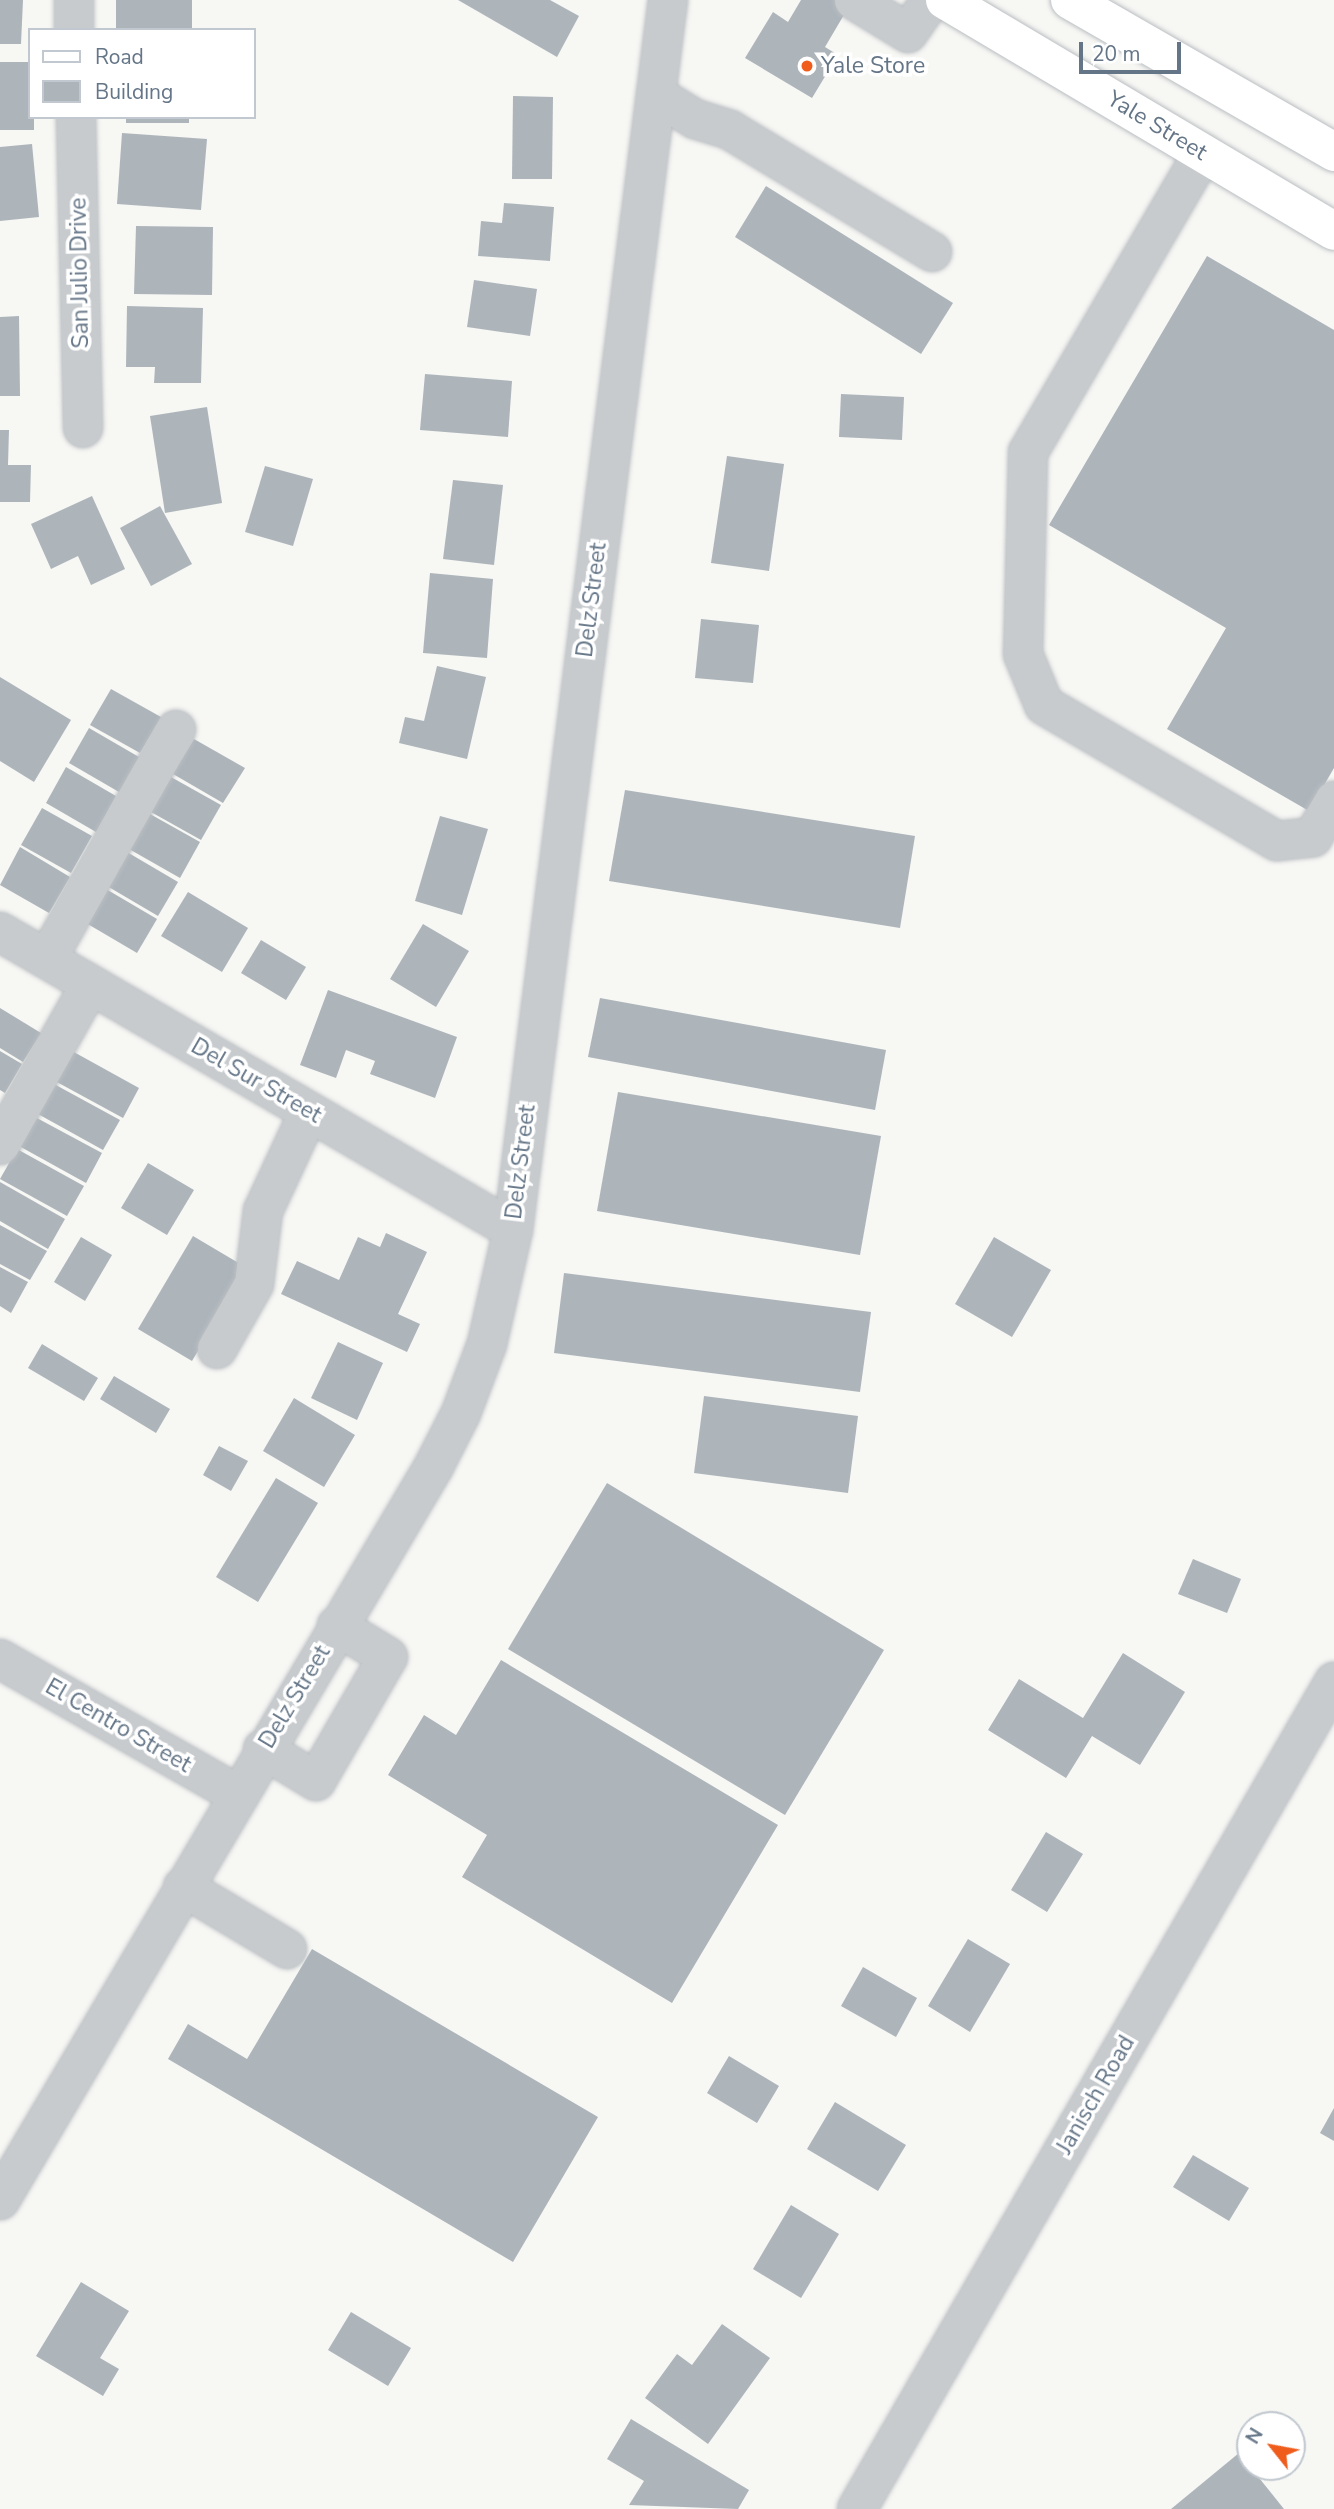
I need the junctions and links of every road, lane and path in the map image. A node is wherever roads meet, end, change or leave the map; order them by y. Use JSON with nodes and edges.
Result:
{"nodes":[{"id":1,"x":74,"y":0,"type":"edge"},
{"id":2,"x":668,"y":0,"type":"edge"},
{"id":3,"x":854,"y":0,"type":"edge"},
{"id":4,"x":931,"y":0,"type":"edge"},
{"id":5,"x":945,"y":0,"type":"edge"},
{"id":6,"x":1070,"y":0,"type":"edge"},
{"id":7,"x":74,"y":28,"type":"edge"},
{"id":8,"x":656,"y":95,"type":"junction"},
{"id":9,"x":76,"y":119,"type":"edge"},
{"id":10,"x":1334,"y":152,"type":"edge"},
{"id":11,"x":1203,"y":153,"type":"junction"},
{"id":12,"x":1334,"y":231,"type":"edge"},
{"id":13,"x":932,"y":252,"type":"dead end"},
{"id":14,"x":83,"y":428,"type":"dead end"},
{"id":15,"x":176,"y":730,"type":"dead end"},
{"id":16,"x":1334,"y":801,"type":"edge"},
{"id":17,"x":0,"y":932,"type":"edge"},
{"id":18,"x":47,"y":959,"type":"junction"},
{"id":19,"x":90,"y":985,"type":"junction"},
{"id":20,"x":309,"y":1112,"type":"junction"},
{"id":21,"x":0,"y":1145,"type":"edge"},
{"id":22,"x":513,"y":1230,"type":"junction"},
{"id":23,"x":216,"y":1349,"type":"dead end"},
{"id":24,"x":337,"y":1626,"type":"junction"},
{"id":25,"x":0,"y":1659,"type":"edge"},
{"id":26,"x":1334,"y":1682,"type":"edge"},
{"id":27,"x":263,"y":1749,"type":"junction"},
{"id":28,"x":237,"y":1794,"type":"junction"},
{"id":29,"x":183,"y":1887,"type":"junction"},
{"id":30,"x":288,"y":1949,"type":"dead end"},
{"id":31,"x":0,"y":2200,"type":"edge"},
{"id":32,"x":857,"y":2509,"type":"edge"}],
"edges":[{"from":1,"to":7,"type":"street"},
{"from":2,"to":8,"type":"street","name":"Delz Street"},
{"from":3,"to":4,"type":"street"},
{"from":5,"to":11,"type":"main road","name":"Yale Street"},
{"from":6,"to":10,"type":"main road"},
{"from":8,"to":13,"type":"street"},
{"from":8,"to":22,"type":"street","name":"Delz Street"},
{"from":9,"to":14,"type":"street","name":"San Julio Drive"},
{"from":11,"to":12,"type":"main road","name":"Yale Street"},
{"from":11,"to":16,"type":"street"},
{"from":15,"to":18,"type":"street"},
{"from":17,"to":18,"type":"street","name":"Del Sur Street"},
{"from":18,"to":19,"type":"street","name":"Del Sur Street"},
{"from":19,"to":20,"type":"street","name":"Del Sur Street"},
{"from":19,"to":21,"type":"street"},
{"from":20,"to":22,"type":"street","name":"Del Sur Street"},
{"from":20,"to":23,"type":"street"},
{"from":22,"to":24,"type":"street","name":"Delz Street"},
{"from":24,"to":27,"type":"street","name":"Delz Street"},
{"from":24,"to":27,"type":"street"},
{"from":25,"to":28,"type":"street","name":"El Centro Street"},
{"from":26,"to":32,"type":"street","name":"Janisch Road"},
{"from":27,"to":28,"type":"street","name":"Delz Street"},
{"from":28,"to":29,"type":"street","name":"Delz Street"},
{"from":29,"to":30,"type":"street"},
{"from":29,"to":31,"type":"street","name":"Delz Street"}]}
